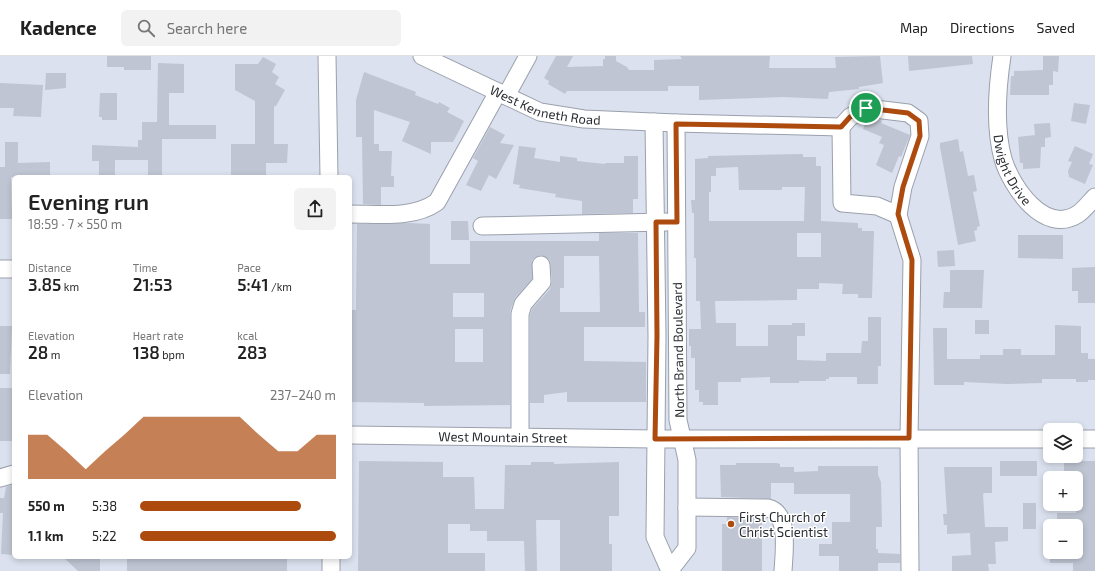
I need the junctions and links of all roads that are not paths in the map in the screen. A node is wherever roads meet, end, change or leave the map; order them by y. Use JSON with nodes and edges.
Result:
{"nodes":[{"id":1,"x":327,"y":56,"type":"edge"},
{"id":2,"x":422,"y":56,"type":"edge"},
{"id":3,"x":528,"y":56,"type":"edge"},
{"id":4,"x":1002,"y":56,"type":"edge"},
{"id":5,"x":502,"y":94,"type":"junction"},
{"id":6,"x":654,"y":122,"type":"junction"},
{"id":7,"x":676,"y":124,"type":"junction"},
{"id":8,"x":841,"y":127,"type":"junction"},
{"id":9,"x":329,"y":175,"type":"edge"},
{"id":10,"x":1095,"y":197,"type":"edge"},
{"id":11,"x":352,"y":214,"type":"edge"},
{"id":12,"x":898,"y":214,"type":"junction"},
{"id":13,"x":656,"y":222,"type":"junction"},
{"id":14,"x":677,"y":222,"type":"junction"},
{"id":15,"x":482,"y":226,"type":"dead end"},
{"id":16,"x":541,"y":265,"type":"dead end"},
{"id":17,"x":0,"y":269,"type":"edge"},
{"id":18,"x":12,"y":269,"type":"edge"},
{"id":19,"x":352,"y":435,"type":"edge"},
{"id":20,"x":520,"y":437,"type":"junction"},
{"id":21,"x":909,"y":438,"type":"junction"},
{"id":22,"x":1043,"y":438,"type":"edge"},
{"id":23,"x":655,"y":439,"type":"junction"},
{"id":24,"x":682,"y":439,"type":"junction"},
{"id":25,"x":1083,"y":439,"type":"edge"},
{"id":26,"x":1095,"y":439,"type":"edge"},
{"id":27,"x":12,"y":475,"type":"edge"},
{"id":28,"x":0,"y":478,"type":"edge"},
{"id":29,"x":687,"y":507,"type":"junction"},
{"id":30,"x":331,"y":559,"type":"edge"},
{"id":31,"x":331,"y":571,"type":"edge"},
{"id":32,"x":670,"y":571,"type":"edge"},
{"id":33,"x":784,"y":571,"type":"edge"},
{"id":34,"x":910,"y":571,"type":"edge"}],
"edges":[{"from":1,"to":9,"type":"street"},
{"from":2,"to":5,"type":"street","name":"West Kenneth Road"},
{"from":3,"to":5,"type":"street"},
{"from":4,"to":10,"type":"street","name":"Dwight Drive"},
{"from":5,"to":6,"type":"street","name":"West Kenneth Road"},
{"from":5,"to":11,"type":"street"},
{"from":6,"to":7,"type":"street","name":"West Kenneth Road"},
{"from":6,"to":13,"type":"street","name":"North Brand Boulevard"},
{"from":7,"to":8,"type":"street","name":"West Kenneth Road"},
{"from":7,"to":14,"type":"street","name":"North Brand Boulevard"},
{"from":8,"to":12,"type":"street"},
{"from":8,"to":12,"type":"street"},
{"from":12,"to":21,"type":"street"},
{"from":13,"to":14,"type":"street"},
{"from":13,"to":15,"type":"street"},
{"from":13,"to":23,"type":"street","name":"North Brand Boulevard"},
{"from":14,"to":24,"type":"street","name":"North Brand Boulevard"},
{"from":16,"to":20,"type":"street"},
{"from":17,"to":18,"type":"street"},
{"from":19,"to":20,"type":"street","name":"West Mountain Street"},
{"from":20,"to":23,"type":"street","name":"West Mountain Street"},
{"from":21,"to":22,"type":"street","name":"West Mountain Street"},
{"from":21,"to":24,"type":"street","name":"West Mountain Street"},
{"from":21,"to":34,"type":"street"},
{"from":23,"to":24,"type":"street","name":"West Mountain Street"},
{"from":23,"to":32,"type":"street","name":"North Brand Boulevard"},
{"from":24,"to":29,"type":"street","name":"North Brand Boulevard"},
{"from":25,"to":26,"type":"street"},
{"from":27,"to":28,"type":"street"},
{"from":29,"to":32,"type":"street","name":"North Brand Boulevard"},
{"from":29,"to":33,"type":"street"},
{"from":30,"to":31,"type":"street"}]}
